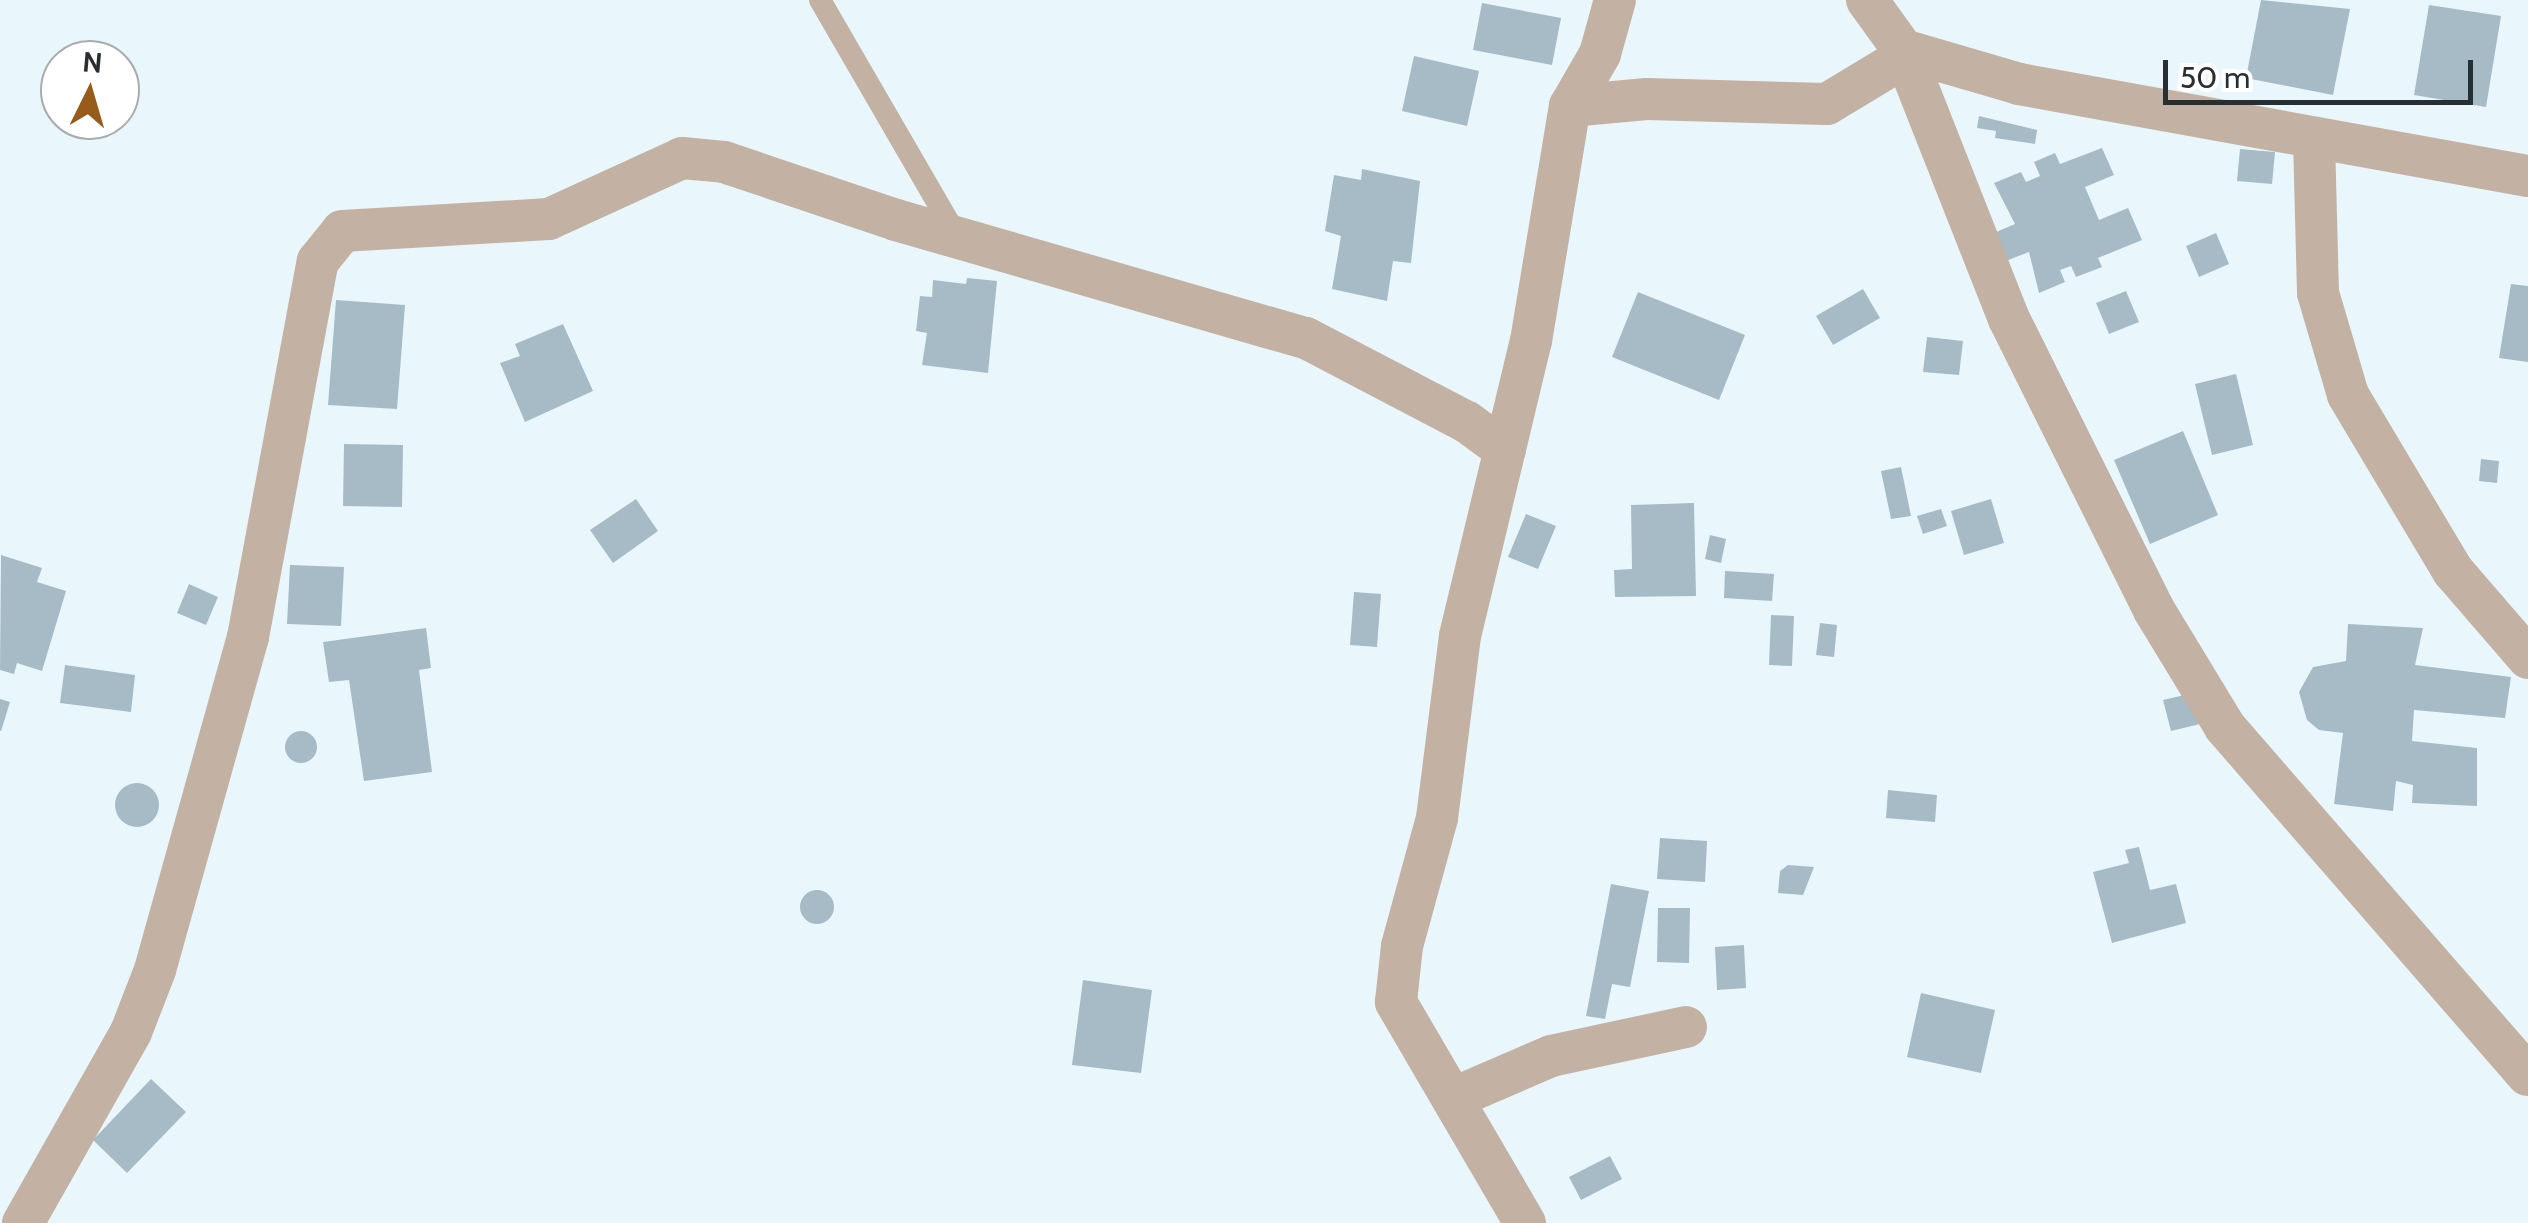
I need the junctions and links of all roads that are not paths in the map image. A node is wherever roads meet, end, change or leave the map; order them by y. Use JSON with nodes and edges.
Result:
{"nodes":[{"id":1,"x":820,"y":0,"type":"edge"},
{"id":2,"x":1615,"y":0,"type":"edge"},
{"id":3,"x":1866,"y":0,"type":"edge"},
{"id":4,"x":1904,"y":54,"type":"junction"},
{"id":5,"x":1570,"y":106,"type":"junction"},
{"id":6,"x":2314,"y":140,"type":"junction"},
{"id":7,"x":2528,"y":176,"type":"edge"},
{"id":8,"x":956,"y":235,"type":"junction"},
{"id":9,"x":1506,"y":450,"type":"junction"},
{"id":10,"x":2528,"y":658,"type":"edge"},
{"id":11,"x":1686,"y":1027,"type":"dead end"},
{"id":12,"x":2528,"y":1075,"type":"edge"},
{"id":13,"x":1456,"y":1097,"type":"junction"},
{"id":14,"x":23,"y":1223,"type":"edge"},
{"id":15,"x":1525,"y":1223,"type":"edge"}],
"edges":[{"from":1,"to":8,"type":"lane"},
{"from":2,"to":5,"type":"street"},
{"from":3,"to":4,"type":"street"},
{"from":4,"to":5,"type":"street"},
{"from":4,"to":6,"type":"street"},
{"from":4,"to":12,"type":"street"},
{"from":5,"to":9,"type":"street"},
{"from":6,"to":7,"type":"street"},
{"from":6,"to":10,"type":"street"},
{"from":8,"to":9,"type":"street"},
{"from":8,"to":14,"type":"street"},
{"from":9,"to":13,"type":"street"},
{"from":11,"to":13,"type":"street"},
{"from":13,"to":15,"type":"street"}]}
